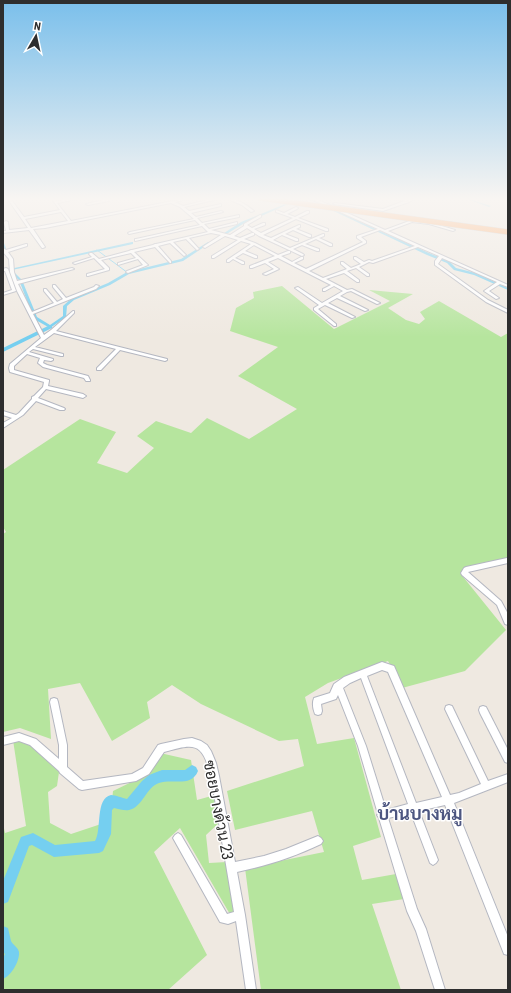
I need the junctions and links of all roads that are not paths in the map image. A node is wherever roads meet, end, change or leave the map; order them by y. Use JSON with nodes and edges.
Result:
{"nodes":[{"id":1,"x":41,"y":244,"type":"edge"},
{"id":2,"x":137,"y":244,"type":"edge"},
{"id":3,"x":159,"y":244,"type":"edge"},
{"id":4,"x":173,"y":244,"type":"edge"},
{"id":5,"x":193,"y":244,"type":"edge"},
{"id":6,"x":209,"y":244,"type":"edge"},
{"id":7,"x":233,"y":244,"type":"edge"},
{"id":8,"x":254,"y":244,"type":"joint"},
{"id":9,"x":303,"y":244,"type":"joint"},
{"id":10,"x":360,"y":244,"type":"edge"},
{"id":11,"x":410,"y":244,"type":"edge"},
{"id":12,"x":26,"y":245,"type":"dead end"},
{"id":13,"x":155,"y":245,"type":"junction"},
{"id":14,"x":276,"y":245,"type":"dead end"},
{"id":15,"x":281,"y":245,"type":"edge"},
{"id":16,"x":43,"y":247,"type":"dead end"},
{"id":17,"x":205,"y":247,"type":"dead end"},
{"id":18,"x":415,"y":247,"type":"junction"},
{"id":19,"x":140,"y":249,"type":"junction"},
{"id":20,"x":197,"y":249,"type":"dead end"},
{"id":21,"x":264,"y":249,"type":"junction"},
{"id":22,"x":4,"y":250,"type":"edge"},
{"id":23,"x":318,"y":250,"type":"dead end"},
{"id":24,"x":131,"y":251,"type":"junction"},
{"id":25,"x":289,"y":251,"type":"junction"},
{"id":26,"x":242,"y":252,"type":"junction"},
{"id":27,"x":91,"y":254,"type":"dead end"},
{"id":28,"x":184,"y":255,"type":"dead end"},
{"id":29,"x":213,"y":257,"type":"dead end"},
{"id":30,"x":256,"y":257,"type":"dead end"},
{"id":31,"x":279,"y":257,"type":"junction"},
{"id":32,"x":440,"y":257,"type":"junction"},
{"id":33,"x":96,"y":258,"type":"junction"},
{"id":34,"x":139,"y":258,"type":"junction"},
{"id":35,"x":232,"y":258,"type":"junction"},
{"id":36,"x":354,"y":258,"type":"dead end"},
{"id":37,"x":375,"y":258,"type":"dead end"},
{"id":38,"x":369,"y":260,"type":"junction"},
{"id":39,"x":228,"y":261,"type":"dead end"},
{"id":40,"x":170,"y":262,"type":"dead end"},
{"id":41,"x":243,"y":262,"type":"dead end"},
{"id":42,"x":266,"y":262,"type":"junction"},
{"id":43,"x":75,"y":263,"type":"dead end"},
{"id":44,"x":292,"y":263,"type":"junction"},
{"id":45,"x":342,"y":263,"type":"dead end"},
{"id":46,"x":119,"y":264,"type":"dead end"},
{"id":47,"x":364,"y":264,"type":"junction"},
{"id":48,"x":7,"y":266,"type":"edge"},
{"id":49,"x":356,"y":267,"type":"junction"},
{"id":50,"x":251,"y":268,"type":"dead end"},
{"id":51,"x":72,"y":269,"type":"dead end"},
{"id":52,"x":350,"y":269,"type":"junction"},
{"id":53,"x":306,"y":271,"type":"junction"},
{"id":54,"x":344,"y":271,"type":"junction"},
{"id":55,"x":128,"y":272,"type":"dead end"},
{"id":56,"x":265,"y":274,"type":"dead end"},
{"id":57,"x":88,"y":275,"type":"dead end"},
{"id":58,"x":368,"y":275,"type":"dead end"},
{"id":59,"x":322,"y":279,"type":"junction"},
{"id":60,"x":16,"y":281,"type":"junction"},
{"id":61,"x":358,"y":281,"type":"dead end"},
{"id":62,"x":3,"y":282,"type":"edge"},
{"id":63,"x":498,"y":283,"type":"junction"},
{"id":64,"x":334,"y":285,"type":"junction"},
{"id":65,"x":54,"y":286,"type":"dead end"},
{"id":66,"x":97,"y":286,"type":"dead end"},
{"id":67,"x":508,"y":286,"type":"edge"},
{"id":68,"x":297,"y":288,"type":"dead end"},
{"id":69,"x":45,"y":290,"type":"dead end"},
{"id":70,"x":324,"y":290,"type":"dead end"},
{"id":71,"x":345,"y":290,"type":"junction"},
{"id":72,"x":18,"y":291,"type":"junction"},
{"id":73,"x":3,"y":295,"type":"edge"},
{"id":74,"x":337,"y":296,"type":"junction"},
{"id":75,"x":496,"y":298,"type":"dead end"},
{"id":76,"x":66,"y":300,"type":"junction"},
{"id":77,"x":378,"y":303,"type":"dead end"},
{"id":78,"x":57,"y":304,"type":"junction"},
{"id":79,"x":324,"y":304,"type":"junction"},
{"id":80,"x":366,"y":310,"type":"dead end"},
{"id":81,"x":73,"y":312,"type":"dead end"},
{"id":82,"x":508,"y":312,"type":"edge"},
{"id":83,"x":33,"y":313,"type":"junction"},
{"id":84,"x":353,"y":317,"type":"dead end"},
{"id":85,"x":334,"y":325,"type":"dead end"},
{"id":86,"x":53,"y":332,"type":"junction"},
{"id":87,"x":41,"y":335,"type":"junction"},
{"id":88,"x":33,"y":348,"type":"junction"},
{"id":89,"x":119,"y":348,"type":"junction"},
{"id":90,"x":27,"y":353,"type":"junction"},
{"id":91,"x":61,"y":355,"type":"dead end"},
{"id":92,"x":43,"y":358,"type":"junction"},
{"id":93,"x":51,"y":360,"type":"dead end"},
{"id":94,"x":165,"y":360,"type":"dead end"},
{"id":95,"x":99,"y":369,"type":"dead end"},
{"id":96,"x":88,"y":380,"type":"dead end"},
{"id":97,"x":44,"y":387,"type":"junction"},
{"id":98,"x":83,"y":396,"type":"dead end"},
{"id":99,"x":34,"y":398,"type":"junction"},
{"id":100,"x":62,"y":409,"type":"dead end"},
{"id":101,"x":3,"y":413,"type":"edge"},
{"id":102,"x":16,"y":417,"type":"junction"},
{"id":103,"x":3,"y":426,"type":"edge"},
{"id":104,"x":507,"y":561,"type":"edge"},
{"id":105,"x":508,"y":622,"type":"edge"},
{"id":106,"x":363,"y":674,"type":"junction"},
{"id":107,"x":338,"y":686,"type":"junction"},
{"id":108,"x":54,"y":702,"type":"dead end"},
{"id":109,"x":449,"y":709,"type":"dead end"},
{"id":110,"x":483,"y":710,"type":"dead end"},
{"id":111,"x":318,"y":711,"type":"dead end"},
{"id":112,"x":3,"y":740,"type":"edge"},
{"id":113,"x":508,"y":757,"type":"edge"},
{"id":114,"x":63,"y":770,"type":"junction"},
{"id":115,"x":508,"y":778,"type":"edge"},
{"id":116,"x":486,"y":786,"type":"junction"},
{"id":117,"x":453,"y":799,"type":"junction"},
{"id":118,"x":414,"y":808,"type":"junction"},
{"id":119,"x":382,"y":816,"type":"junction"},
{"id":120,"x":178,"y":838,"type":"dead end"},
{"id":121,"x":318,"y":841,"type":"dead end"},
{"id":122,"x":433,"y":860,"type":"dead end"},
{"id":123,"x":231,"y":868,"type":"junction"},
{"id":124,"x":240,"y":916,"type":"junction"},
{"id":125,"x":508,"y":950,"type":"edge"},
{"id":126,"x":251,"y":990,"type":"edge"},
{"id":127,"x":440,"y":990,"type":"edge"}],
"edges":[{"from":1,"to":16,"type":"street"},
{"from":2,"to":19,"type":"street"},
{"from":3,"to":13,"type":"street"},
{"from":4,"to":28,"type":"street"},
{"from":5,"to":20,"type":"street"},
{"from":6,"to":17,"type":"street"},
{"from":7,"to":29,"type":"street"},
{"from":8,"to":21,"type":"street"},
{"from":8,"to":26,"type":"street"},
{"from":9,"to":23,"type":"street"},
{"from":9,"to":25,"type":"street"},
{"from":10,"to":53,"type":"street"},
{"from":11,"to":18,"type":"street"},
{"from":12,"to":22,"type":"street"},
{"from":13,"to":19,"type":"street"},
{"from":13,"to":40,"type":"street"},
{"from":14,"to":21,"type":"street"},
{"from":15,"to":25,"type":"street"},
{"from":18,"to":32,"type":"street"},
{"from":18,"to":38,"type":"street"},
{"from":19,"to":24,"type":"street"},
{"from":21,"to":31,"type":"street"},
{"from":22,"to":48,"type":"street"},
{"from":24,"to":33,"type":"street"},
{"from":24,"to":34,"type":"street"},
{"from":25,"to":31,"type":"street"},
{"from":25,"to":44,"type":"street"},
{"from":26,"to":30,"type":"street"},
{"from":26,"to":35,"type":"street"},
{"from":27,"to":33,"type":"street"},
{"from":31,"to":42,"type":"street"},
{"from":31,"to":44,"type":"street"},
{"from":32,"to":63,"type":"street"},
{"from":32,"to":82,"type":"street"},
{"from":33,"to":43,"type":"street"},
{"from":33,"to":57,"type":"street"},
{"from":34,"to":46,"type":"street"},
{"from":34,"to":55,"type":"street"},
{"from":35,"to":39,"type":"street"},
{"from":35,"to":41,"type":"street"},
{"from":36,"to":47,"type":"street"},
{"from":37,"to":38,"type":"street"},
{"from":38,"to":47,"type":"street"},
{"from":42,"to":50,"type":"street"},
{"from":42,"to":56,"type":"street"},
{"from":44,"to":53,"type":"street"},
{"from":45,"to":52,"type":"street"},
{"from":47,"to":49,"type":"street"},
{"from":48,"to":60,"type":"street"},
{"from":48,"to":60,"type":"street"},
{"from":49,"to":52,"type":"street"},
{"from":49,"to":58,"type":"street"},
{"from":51,"to":60,"type":"street"},
{"from":52,"to":54,"type":"street"},
{"from":53,"to":59,"type":"street"},
{"from":54,"to":59,"type":"street"},
{"from":54,"to":61,"type":"street"},
{"from":59,"to":64,"type":"street"},
{"from":60,"to":62,"type":"street"},
{"from":60,"to":72,"type":"street"},
{"from":60,"to":73,"type":"street"},
{"from":63,"to":67,"type":"street"},
{"from":63,"to":75,"type":"street"},
{"from":64,"to":70,"type":"street"},
{"from":64,"to":71,"type":"street"},
{"from":65,"to":76,"type":"street"},
{"from":66,"to":76,"type":"street"},
{"from":68,"to":79,"type":"street"},
{"from":69,"to":78,"type":"street"},
{"from":71,"to":74,"type":"street"},
{"from":71,"to":77,"type":"street"},
{"from":72,"to":73,"type":"street"},
{"from":72,"to":83,"type":"street"},
{"from":74,"to":79,"type":"street"},
{"from":74,"to":80,"type":"street"},
{"from":76,"to":78,"type":"street"},
{"from":78,"to":83,"type":"street"},
{"from":79,"to":84,"type":"street"},
{"from":79,"to":85,"type":"street"},
{"from":81,"to":86,"type":"street"},
{"from":83,"to":87,"type":"street"},
{"from":86,"to":87,"type":"street"},
{"from":86,"to":89,"type":"street"},
{"from":87,"to":88,"type":"street"},
{"from":88,"to":90,"type":"street"},
{"from":88,"to":91,"type":"street"},
{"from":89,"to":94,"type":"street"},
{"from":89,"to":95,"type":"street"},
{"from":90,"to":92,"type":"street"},
{"from":90,"to":97,"type":"street"},
{"from":92,"to":93,"type":"street"},
{"from":92,"to":96,"type":"street"},
{"from":97,"to":98,"type":"street"},
{"from":97,"to":99,"type":"street"},
{"from":99,"to":100,"type":"street"},
{"from":99,"to":102,"type":"street"},
{"from":101,"to":102,"type":"street"},
{"from":102,"to":103,"type":"street"},
{"from":104,"to":105,"type":"street"},
{"from":106,"to":107,"type":"street"},
{"from":106,"to":117,"type":"street"},
{"from":106,"to":118,"type":"street"},
{"from":107,"to":111,"type":"street"},
{"from":107,"to":119,"type":"street"},
{"from":108,"to":114,"type":"street"},
{"from":109,"to":116,"type":"street"},
{"from":110,"to":113,"type":"street"},
{"from":112,"to":114,"type":"street","name":"ซอยบางด้วน 23"},
{"from":114,"to":123,"type":"street","name":"ซอยบางด้วน 23"},
{"from":115,"to":116,"type":"street"},
{"from":116,"to":117,"type":"street"},
{"from":117,"to":118,"type":"street"},
{"from":117,"to":125,"type":"street"},
{"from":118,"to":119,"type":"street"},
{"from":118,"to":122,"type":"street"},
{"from":119,"to":127,"type":"street"},
{"from":120,"to":124,"type":"street"},
{"from":121,"to":123,"type":"street"},
{"from":123,"to":124,"type":"street","name":"ซอยบางด้วน 23"},
{"from":124,"to":126,"type":"street","name":"ซอยบางด้วน 23"}]}
